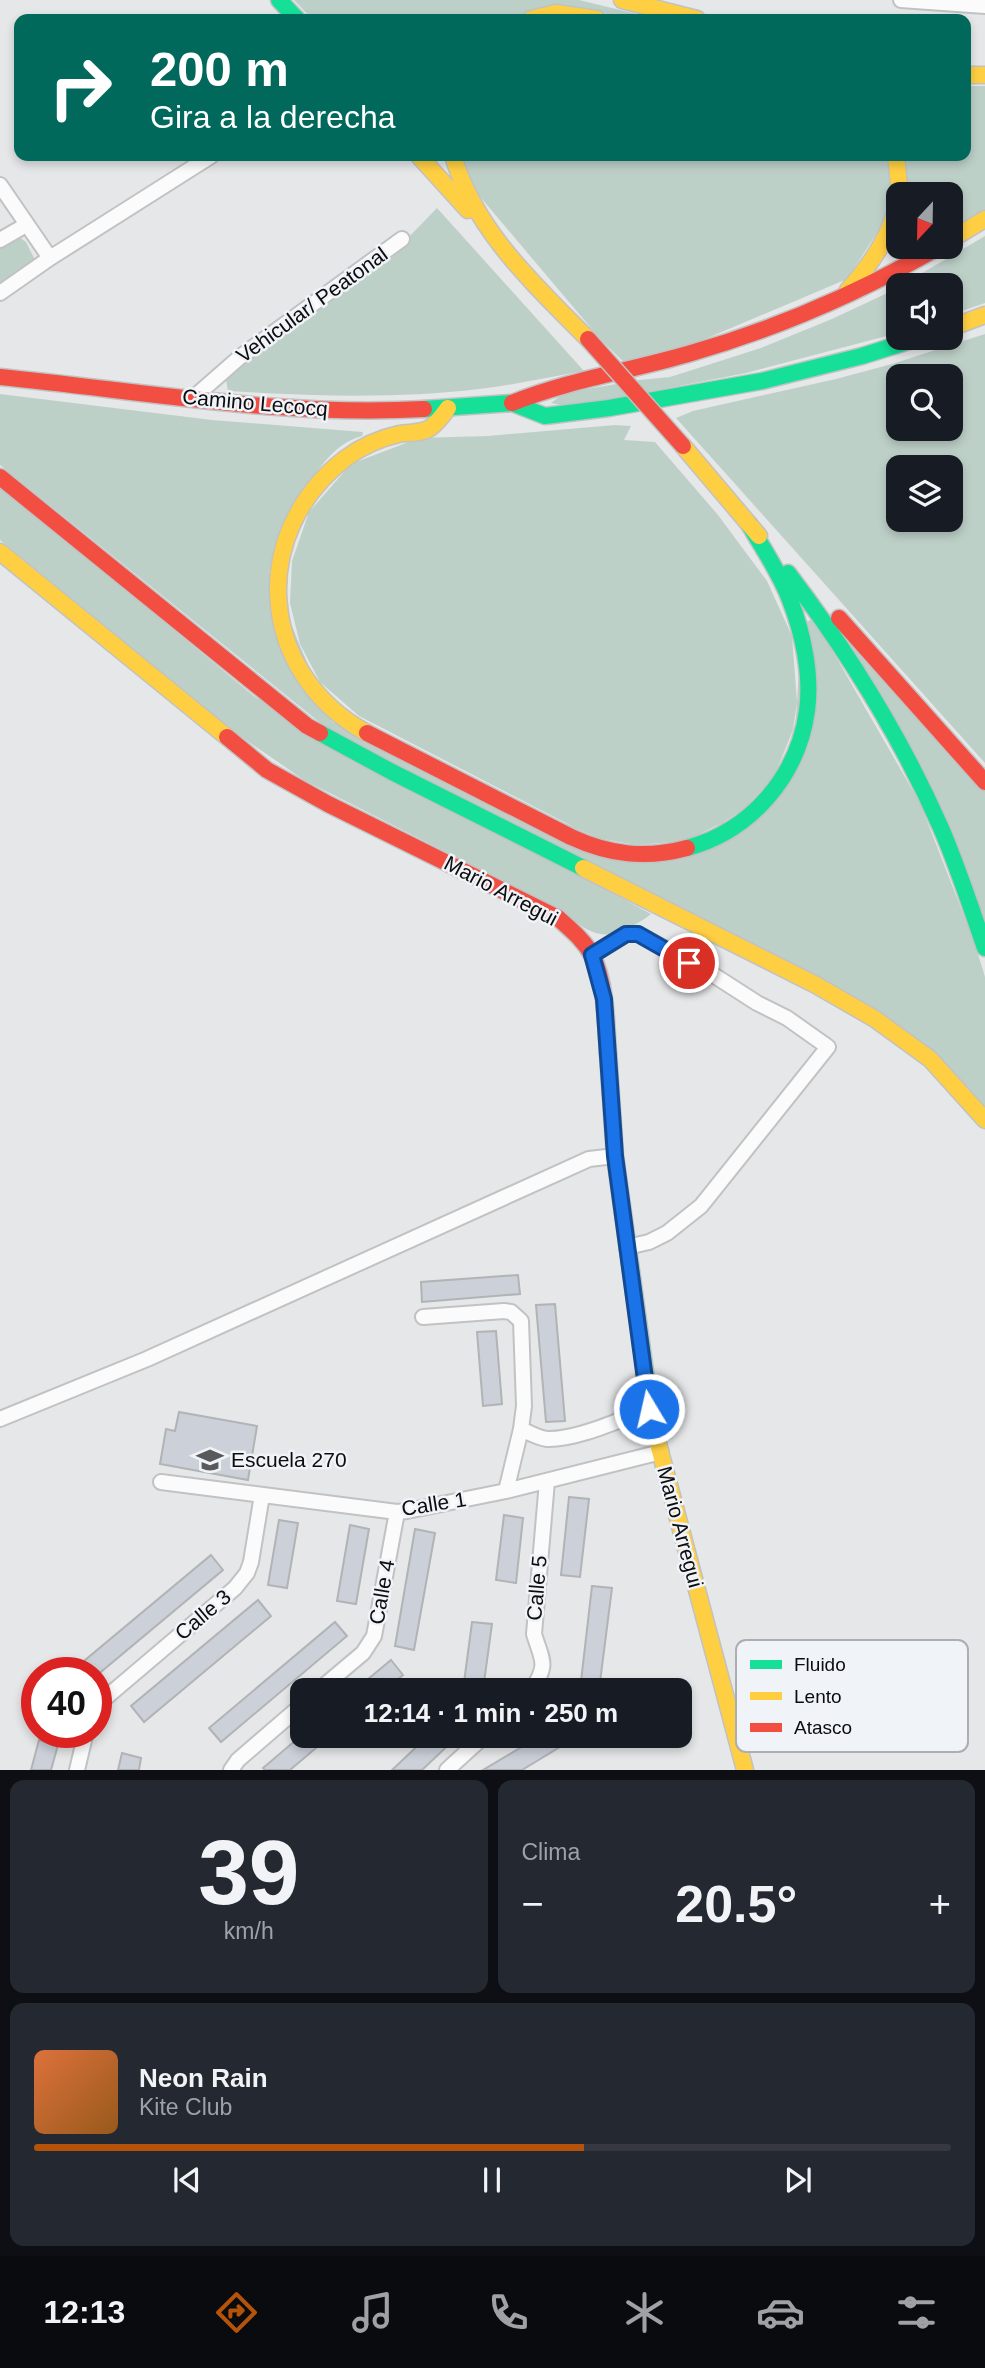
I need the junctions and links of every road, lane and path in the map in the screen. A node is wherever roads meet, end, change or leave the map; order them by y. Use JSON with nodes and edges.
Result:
{"nodes":[{"id":1,"x":279,"y":0,"type":"edge"},
{"id":2,"x":622,"y":0,"type":"edge"},
{"id":3,"x":901,"y":0,"type":"edge"},
{"id":4,"x":982,"y":4,"type":"edge"},
{"id":5,"x":292,"y":14,"type":"edge"},
{"id":6,"x":677,"y":14,"type":"edge"},
{"id":7,"x":203,"y":161,"type":"edge"},
{"id":8,"x":424,"y":161,"type":"edge"},
{"id":9,"x":454,"y":161,"type":"edge"},
{"id":10,"x":897,"y":161,"type":"edge"},
{"id":11,"x":899,"y":182,"type":"edge"},
{"id":12,"x":0,"y":185,"type":"edge"},
{"id":13,"x":985,"y":219,"type":"edge"},
{"id":14,"x":26,"y":225,"type":"junction"},
{"id":15,"x":487,"y":230,"type":"junction"},
{"id":16,"x":963,"y":232,"type":"edge"},
{"id":17,"x":886,"y":238,"type":"edge"},
{"id":18,"x":402,"y":239,"type":"dead end"},
{"id":19,"x":0,"y":240,"type":"edge"},
{"id":20,"x":50,"y":258,"type":"junction"},
{"id":21,"x":917,"y":259,"type":"edge"},
{"id":22,"x":0,"y":293,"type":"edge"},
{"id":23,"x":838,"y":301,"type":"junction"},
{"id":24,"x":985,"y":315,"type":"edge"},
{"id":25,"x":963,"y":323,"type":"edge"},
{"id":26,"x":886,"y":348,"type":"edge"},
{"id":27,"x":0,"y":377,"type":"edge"},
{"id":28,"x":192,"y":399,"type":"junction"},
{"id":29,"x":512,"y":403,"type":"junction"},
{"id":30,"x":448,"y":408,"type":"junction"},
{"id":31,"x":0,"y":477,"type":"edge"},
{"id":32,"x":749,"y":524,"type":"junction"},
{"id":33,"x":0,"y":552,"type":"edge"},
{"id":34,"x":985,"y":782,"type":"edge"},
{"id":35,"x":985,"y":948,"type":"edge"},
{"id":36,"x":592,"y":955,"type":"junction"},
{"id":37,"x":985,"y":1119,"type":"edge"},
{"id":38,"x":615,"y":1156,"type":"junction"},
{"id":39,"x":627,"y":1247,"type":"junction"},
{"id":40,"x":423,"y":1317,"type":"dead end"},
{"id":41,"x":649,"y":1409,"type":"junction"},
{"id":42,"x":0,"y":1419,"type":"edge"},
{"id":43,"x":521,"y":1429,"type":"junction"},
{"id":44,"x":661,"y":1452,"type":"junction"},
{"id":45,"x":547,"y":1480,"type":"junction"},
{"id":46,"x":161,"y":1482,"type":"dead end"},
{"id":47,"x":506,"y":1491,"type":"junction"},
{"id":48,"x":262,"y":1495,"type":"junction"},
{"id":49,"x":397,"y":1512,"type":"junction"},
{"id":50,"x":333,"y":1678,"type":"edge"},
{"id":51,"x":537,"y":1678,"type":"edge"},
{"id":52,"x":112,"y":1692,"type":"edge"},
{"id":53,"x":290,"y":1715,"type":"edge"},
{"id":54,"x":736,"y":1735,"type":"edge"},
{"id":55,"x":82,"y":1748,"type":"edge"},
{"id":56,"x":471,"y":1748,"type":"edge"},
{"id":57,"x":740,"y":1752,"type":"edge"},
{"id":58,"x":77,"y":1769,"type":"edge"},
{"id":59,"x":231,"y":1769,"type":"edge"},
{"id":60,"x":447,"y":1769,"type":"edge"},
{"id":61,"x":745,"y":1769,"type":"edge"}],
"edges":[{"from":1,"to":5,"type":"main road"},
{"from":2,"to":6,"type":"main road"},
{"from":3,"to":4,"type":"street"},
{"from":7,"to":20,"type":"street"},
{"from":8,"to":15,"type":"main road"},
{"from":9,"to":15,"type":"main road"},
{"from":10,"to":11,"type":"main road"},
{"from":12,"to":14,"type":"street"},
{"from":13,"to":16,"type":"main road"},
{"from":14,"to":19,"type":"street"},
{"from":14,"to":20,"type":"street"},
{"from":15,"to":32,"type":"main road","bridge":true},
{"from":17,"to":23,"type":"main road"},
{"from":18,"to":28,"type":"street","name":"Vehicular/ Peatonal"},
{"from":20,"to":22,"type":"street"},
{"from":21,"to":23,"type":"main road"},
{"from":23,"to":29,"type":"main road"},
{"from":24,"to":25,"type":"main road"},
{"from":26,"to":29,"type":"main road"},
{"from":27,"to":28,"type":"main road","name":"Camino Lecocq"},
{"from":28,"to":30,"type":"main road","name":"Camino Lecocq"},
{"from":29,"to":30,"type":"main road","name":"Camino Lecocq"},
{"from":30,"to":32,"type":"main road"},
{"from":31,"to":37,"type":"main road"},
{"from":32,"to":34,"type":"main road"},
{"from":32,"to":35,"type":"main road"},
{"from":33,"to":36,"type":"main road","name":"Mario Arregui"},
{"from":36,"to":38,"type":"main road","name":"Mario Arregui"},
{"from":36,"to":39,"type":"street"},
{"from":38,"to":39,"type":"main road","name":"Mario Arregui"},
{"from":38,"to":42,"type":"street"},
{"from":39,"to":41,"type":"main road","name":"Mario Arregui"},
{"from":40,"to":43,"type":"street"},
{"from":41,"to":43,"type":"street"},
{"from":41,"to":44,"type":"main road","name":"Mario Arregui"},
{"from":43,"to":47,"type":"street"},
{"from":44,"to":45,"type":"street","name":"Calle 1"},
{"from":44,"to":54,"type":"main road","name":"Mario Arregui"},
{"from":45,"to":47,"type":"street","name":"Calle 1"},
{"from":45,"to":51,"type":"street","name":"Calle 5"},
{"from":46,"to":48,"type":"street","name":"Calle 1"},
{"from":47,"to":49,"type":"street","name":"Calle 1"},
{"from":48,"to":49,"type":"street","name":"Calle 1"},
{"from":48,"to":52,"type":"street","name":"Calle 3"},
{"from":49,"to":50,"type":"street","name":"Calle 4"},
{"from":53,"to":59,"type":"street"},
{"from":55,"to":58,"type":"street"},
{"from":56,"to":60,"type":"street"},
{"from":57,"to":61,"type":"main road","name":"Mario Arregui"}]}
